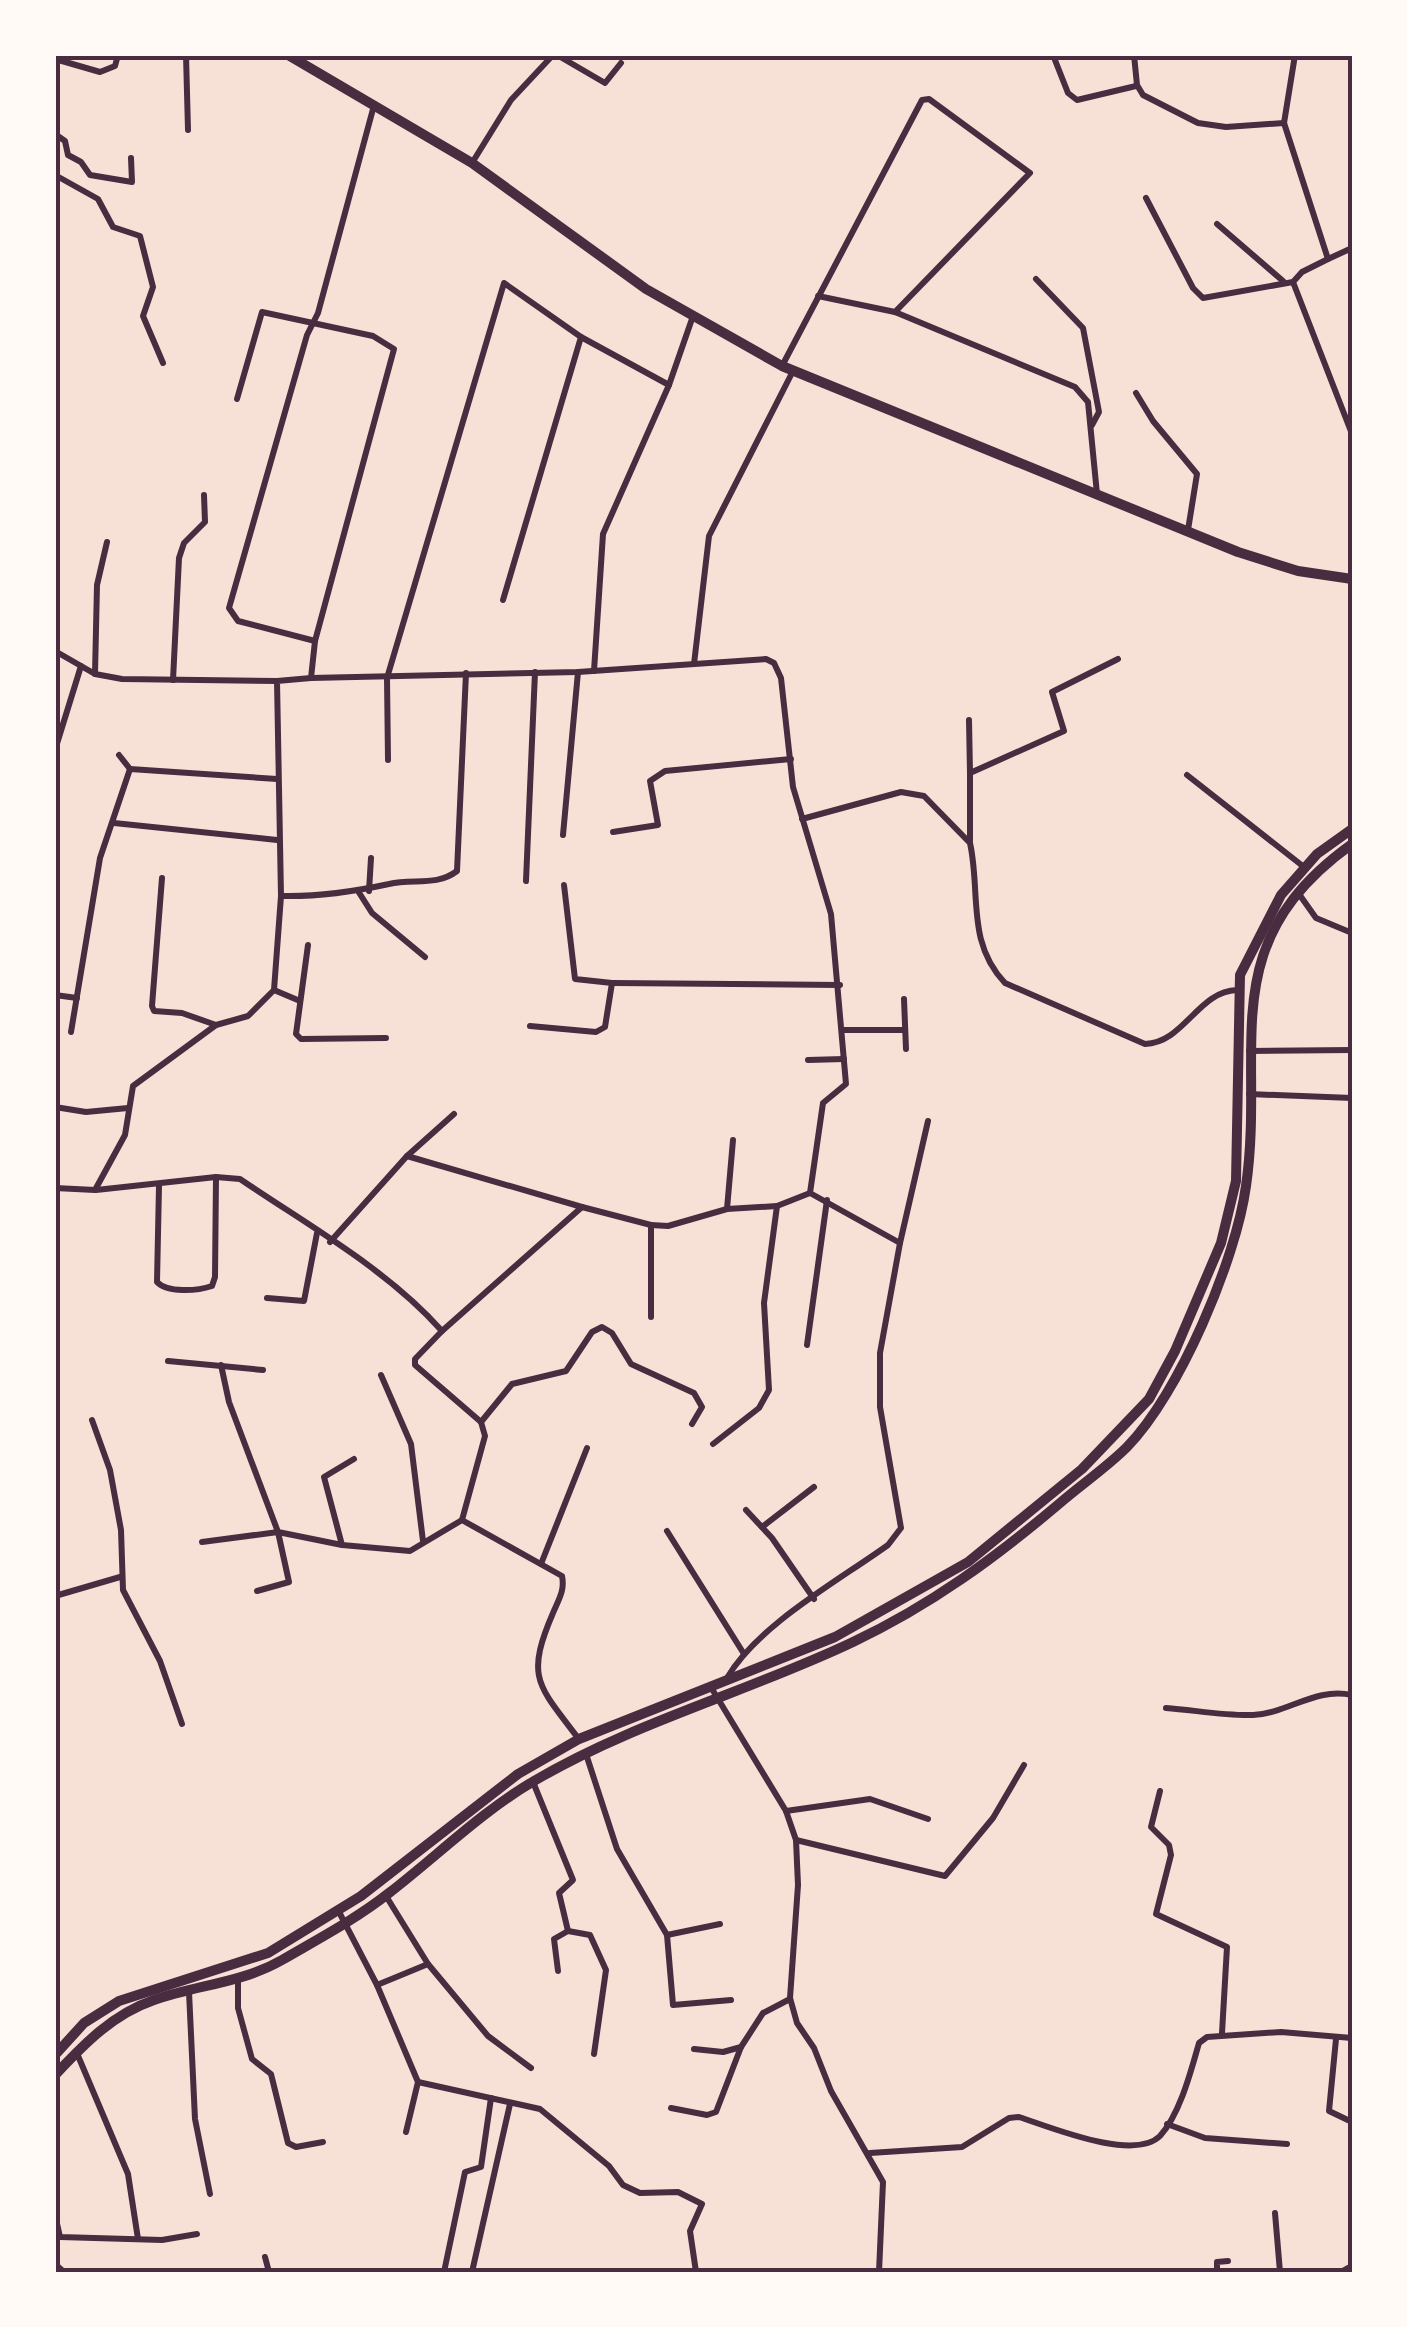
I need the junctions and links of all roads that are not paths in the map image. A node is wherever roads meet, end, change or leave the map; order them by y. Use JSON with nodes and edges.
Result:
{"nodes":[{"id":1,"x":118,"y":55,"type":"edge"},
{"id":2,"x":186,"y":55,"type":"edge"},
{"id":3,"x":288,"y":55,"type":"edge"},
{"id":4,"x":555,"y":55,"type":"edge"},
{"id":5,"x":1053,"y":55,"type":"edge"},
{"id":6,"x":1134,"y":55,"type":"edge"},
{"id":7,"x":1295,"y":55,"type":"edge"},
{"id":8,"x":55,"y":59,"type":"edge"},
{"id":9,"x":621,"y":63,"type":"dead end"},
{"id":10,"x":1136,"y":86,"type":"junction"},
{"id":11,"x":373,"y":108,"type":"junction"},
{"id":12,"x":1284,"y":122,"type":"junction"},
{"id":13,"x":188,"y":130,"type":"dead end"},
{"id":14,"x":55,"y":134,"type":"edge"},
{"id":15,"x":131,"y":158,"type":"dead end"},
{"id":16,"x":472,"y":163,"type":"junction"},
{"id":17,"x":55,"y":174,"type":"edge"},
{"id":18,"x":1146,"y":198,"type":"dead end"},
{"id":19,"x":1217,"y":224,"type":"dead end"},
{"id":20,"x":1352,"y":248,"type":"edge"},
{"id":21,"x":1328,"y":259,"type":"junction"},
{"id":22,"x":1036,"y":278,"type":"dead end"},
{"id":23,"x":1283,"y":281,"type":"junction"},
{"id":24,"x":1293,"y":282,"type":"junction"},
{"id":25,"x":818,"y":296,"type":"junction"},
{"id":26,"x":895,"y":312,"type":"junction"},
{"id":27,"x":693,"y":316,"type":"junction"},
{"id":28,"x":312,"y":324,"type":"junction"},
{"id":29,"x":581,"y":337,"type":"junction"},
{"id":30,"x":163,"y":363,"type":"dead end"},
{"id":31,"x":788,"y":369,"type":"junction"},
{"id":32,"x":668,"y":385,"type":"junction"},
{"id":33,"x":1136,"y":393,"type":"dead end"},
{"id":34,"x":237,"y":399,"type":"dead end"},
{"id":35,"x":1092,"y":426,"type":"junction"},
{"id":36,"x":1352,"y":434,"type":"edge"},
{"id":37,"x":1097,"y":494,"type":"junction"},
{"id":38,"x":204,"y":495,"type":"dead end"},
{"id":39,"x":1188,"y":532,"type":"junction"},
{"id":40,"x":107,"y":542,"type":"dead end"},
{"id":41,"x":1352,"y":579,"type":"edge"},
{"id":42,"x":503,"y":600,"type":"dead end"},
{"id":43,"x":316,"y":640,"type":"junction"},
{"id":44,"x":55,"y":651,"type":"edge"},
{"id":45,"x":1118,"y":659,"type":"dead end"},
{"id":46,"x":694,"y":664,"type":"junction"},
{"id":47,"x":82,"y":666,"type":"junction"},
{"id":48,"x":594,"y":671,"type":"junction"},
{"id":49,"x":535,"y":672,"type":"junction"},
{"id":50,"x":578,"y":672,"type":"junction"},
{"id":51,"x":95,"y":674,"type":"junction"},
{"id":52,"x":466,"y":674,"type":"junction"},
{"id":53,"x":311,"y":678,"type":"junction"},
{"id":54,"x":387,"y":678,"type":"junction"},
{"id":55,"x":173,"y":680,"type":"junction"},
{"id":56,"x":278,"y":681,"type":"junction"},
{"id":57,"x":969,"y":720,"type":"dead end"},
{"id":58,"x":55,"y":750,"type":"edge"},
{"id":59,"x":119,"y":754,"type":"dead end"},
{"id":60,"x":791,"y":758,"type":"junction"},
{"id":61,"x":388,"y":760,"type":"dead end"},
{"id":62,"x":130,"y":769,"type":"junction"},
{"id":63,"x":970,"y":773,"type":"junction"},
{"id":64,"x":1186,"y":775,"type":"dead end"},
{"id":65,"x":277,"y":780,"type":"junction"},
{"id":66,"x":802,"y":818,"type":"junction"},
{"id":67,"x":114,"y":823,"type":"junction"},
{"id":68,"x":1352,"y":829,"type":"edge"},
{"id":69,"x":614,"y":832,"type":"dead end"},
{"id":70,"x":563,"y":836,"type":"dead end"},
{"id":71,"x":277,"y":840,"type":"junction"},
{"id":72,"x":970,"y":843,"type":"junction"},
{"id":73,"x":1352,"y":844,"type":"edge"},
{"id":74,"x":371,"y":858,"type":"dead end"},
{"id":75,"x":1305,"y":868,"type":"junction"},
{"id":76,"x":162,"y":878,"type":"dead end"},
{"id":77,"x":526,"y":880,"type":"dead end"},
{"id":78,"x":564,"y":885,"type":"dead end"},
{"id":79,"x":358,"y":890,"type":"junction"},
{"id":80,"x":369,"y":890,"type":"junction"},
{"id":81,"x":1299,"y":894,"type":"junction"},
{"id":82,"x":281,"y":896,"type":"junction"},
{"id":83,"x":1352,"y":932,"type":"edge"},
{"id":84,"x":308,"y":945,"type":"dead end"},
{"id":85,"x":425,"y":957,"type":"dead end"},
{"id":86,"x":612,"y":983,"type":"junction"},
{"id":87,"x":840,"y":985,"type":"junction"},
{"id":88,"x":274,"y":990,"type":"junction"},
{"id":89,"x":1237,"y":990,"type":"junction"},
{"id":90,"x":55,"y":994,"type":"edge"},
{"id":91,"x":77,"y":998,"type":"junction"},
{"id":92,"x":904,"y":998,"type":"dead end"},
{"id":93,"x":300,"y":1000,"type":"junction"},
{"id":94,"x":216,"y":1025,"type":"junction"},
{"id":95,"x":530,"y":1026,"type":"dead end"},
{"id":96,"x":843,"y":1030,"type":"junction"},
{"id":97,"x":905,"y":1030,"type":"junction"},
{"id":98,"x":71,"y":1032,"type":"dead end"},
{"id":99,"x":386,"y":1038,"type":"dead end"},
{"id":100,"x":906,"y":1049,"type":"dead end"},
{"id":101,"x":1352,"y":1050,"type":"edge"},
{"id":102,"x":1248,"y":1051,"type":"junction"},
{"id":103,"x":844,"y":1059,"type":"junction"},
{"id":104,"x":808,"y":1060,"type":"dead end"},
{"id":105,"x":1248,"y":1094,"type":"junction"},
{"id":106,"x":1352,"y":1098,"type":"edge"},
{"id":107,"x":55,"y":1107,"type":"edge"},
{"id":108,"x":128,"y":1108,"type":"junction"},
{"id":109,"x":454,"y":1114,"type":"dead end"},
{"id":110,"x":928,"y":1121,"type":"dead end"},
{"id":111,"x":733,"y":1140,"type":"dead end"},
{"id":112,"x":407,"y":1156,"type":"junction"},
{"id":113,"x":216,"y":1177,"type":"junction"},
{"id":114,"x":159,"y":1186,"type":"junction"},
{"id":115,"x":55,"y":1188,"type":"edge"},
{"id":116,"x":96,"y":1190,"type":"junction"},
{"id":117,"x":810,"y":1193,"type":"junction"},
{"id":118,"x":827,"y":1200,"type":"junction"},
{"id":119,"x":777,"y":1206,"type":"junction"},
{"id":120,"x":582,"y":1207,"type":"junction"},
{"id":121,"x":727,"y":1208,"type":"junction"},
{"id":122,"x":651,"y":1225,"type":"junction"},
{"id":123,"x":317,"y":1233,"type":"junction"},
{"id":124,"x":330,"y":1242,"type":"junction"},
{"id":125,"x":900,"y":1242,"type":"junction"},
{"id":126,"x":267,"y":1298,"type":"dead end"},
{"id":127,"x":651,"y":1317,"type":"dead end"},
{"id":128,"x":442,"y":1332,"type":"junction"},
{"id":129,"x":807,"y":1345,"type":"dead end"},
{"id":130,"x":168,"y":1361,"type":"dead end"},
{"id":131,"x":221,"y":1365,"type":"junction"},
{"id":132,"x":263,"y":1370,"type":"dead end"},
{"id":133,"x":381,"y":1374,"type":"dead end"},
{"id":134,"x":92,"y":1420,"type":"dead end"},
{"id":135,"x":481,"y":1422,"type":"junction"},
{"id":136,"x":692,"y":1424,"type":"dead end"},
{"id":137,"x":713,"y":1444,"type":"dead end"},
{"id":138,"x":586,"y":1448,"type":"dead end"},
{"id":139,"x":354,"y":1459,"type":"dead end"},
{"id":140,"x":814,"y":1488,"type":"dead end"},
{"id":141,"x":746,"y":1510,"type":"dead end"},
{"id":142,"x":462,"y":1520,"type":"junction"},
{"id":143,"x":762,"y":1527,"type":"junction"},
{"id":144,"x":667,"y":1531,"type":"dead end"},
{"id":145,"x":278,"y":1532,"type":"junction"},
{"id":146,"x":202,"y":1542,"type":"dead end"},
{"id":147,"x":423,"y":1542,"type":"junction"},
{"id":148,"x":342,"y":1545,"type":"junction"},
{"id":149,"x":541,"y":1564,"type":"junction"},
{"id":150,"x":120,"y":1577,"type":"junction"},
{"id":151,"x":257,"y":1590,"type":"dead end"},
{"id":152,"x":55,"y":1596,"type":"edge"},
{"id":153,"x":814,"y":1598,"type":"junction"},
{"id":154,"x":744,"y":1654,"type":"junction"},
{"id":155,"x":718,"y":1691,"type":"junction"},
{"id":156,"x":1352,"y":1695,"type":"edge"},
{"id":157,"x":1166,"y":1708,"type":"dead end"},
{"id":158,"x":182,"y":1724,"type":"dead end"},
{"id":159,"x":579,"y":1739,"type":"junction"},
{"id":160,"x":585,"y":1753,"type":"junction"},
{"id":161,"x":1024,"y":1765,"type":"dead end"},
{"id":162,"x":533,"y":1781,"type":"junction"},
{"id":163,"x":1160,"y":1791,"type":"dead end"},
{"id":164,"x":786,"y":1811,"type":"junction"},
{"id":165,"x":928,"y":1819,"type":"dead end"},
{"id":166,"x":796,"y":1840,"type":"junction"},
{"id":167,"x":386,"y":1896,"type":"junction"},
{"id":168,"x":338,"y":1910,"type":"junction"},
{"id":169,"x":344,"y":1923,"type":"junction"},
{"id":170,"x":720,"y":1924,"type":"dead end"},
{"id":171,"x":568,"y":1931,"type":"junction"},
{"id":172,"x":667,"y":1935,"type":"junction"},
{"id":173,"x":428,"y":1964,"type":"junction"},
{"id":174,"x":558,"y":1971,"type":"dead end"},
{"id":175,"x":238,"y":1980,"type":"junction"},
{"id":176,"x":377,"y":1985,"type":"junction"},
{"id":177,"x":188,"y":1992,"type":"junction"},
{"id":178,"x":790,"y":1998,"type":"junction"},
{"id":179,"x":731,"y":2000,"type":"dead end"},
{"id":180,"x":1222,"y":2033,"type":"junction"},
{"id":181,"x":1352,"y":2038,"type":"edge"},
{"id":182,"x":1336,"y":2040,"type":"junction"},
{"id":183,"x":741,"y":2047,"type":"junction"},
{"id":184,"x":694,"y":2049,"type":"dead end"},
{"id":185,"x":76,"y":2051,"type":"junction"},
{"id":186,"x":594,"y":2054,"type":"dead end"},
{"id":187,"x":55,"y":2055,"type":"edge"},
{"id":188,"x":531,"y":2068,"type":"dead end"},
{"id":189,"x":55,"y":2075,"type":"edge"},
{"id":190,"x":418,"y":2082,"type":"junction"},
{"id":191,"x":492,"y":2098,"type":"junction"},
{"id":192,"x":510,"y":2104,"type":"junction"},
{"id":193,"x":671,"y":2108,"type":"dead end"},
{"id":194,"x":1352,"y":2122,"type":"edge"},
{"id":195,"x":1167,"y":2124,"type":"junction"},
{"id":196,"x":406,"y":2132,"type":"dead end"},
{"id":197,"x":323,"y":2142,"type":"dead end"},
{"id":198,"x":1287,"y":2144,"type":"dead end"},
{"id":199,"x":870,"y":2153,"type":"junction"},
{"id":200,"x":210,"y":2194,"type":"dead end"},
{"id":201,"x":1275,"y":2213,"type":"dead end"},
{"id":202,"x":55,"y":2215,"type":"edge"},
{"id":203,"x":197,"y":2234,"type":"dead end"},
{"id":204,"x":138,"y":2239,"type":"junction"},
{"id":205,"x":265,"y":2257,"type":"dead end"},
{"id":206,"x":1228,"y":2262,"type":"dead end"},
{"id":207,"x":55,"y":2264,"type":"edge"},
{"id":208,"x":1352,"y":2266,"type":"edge"},
{"id":209,"x":64,"y":2272,"type":"edge"},
{"id":210,"x":269,"y":2272,"type":"edge"},
{"id":211,"x":444,"y":2272,"type":"edge"},
{"id":212,"x":472,"y":2272,"type":"edge"},
{"id":213,"x":696,"y":2272,"type":"edge"},
{"id":214,"x":879,"y":2272,"type":"edge"},
{"id":215,"x":1217,"y":2272,"type":"edge"},
{"id":216,"x":1280,"y":2272,"type":"edge"},
{"id":217,"x":1341,"y":2272,"type":"edge"}],
"edges":[{"from":1,"to":8,"type":"street"},
{"from":2,"to":13,"type":"street"},
{"from":3,"to":11,"type":"main road"},
{"from":4,"to":9,"type":"street"},
{"from":4,"to":16,"type":"street"},
{"from":5,"to":10,"type":"street"},
{"from":6,"to":10,"type":"street"},
{"from":7,"to":12,"type":"street"},
{"from":10,"to":12,"type":"street"},
{"from":11,"to":16,"type":"main road"},
{"from":11,"to":28,"type":"street"},
{"from":12,"to":21,"type":"street"},
{"from":14,"to":15,"type":"street"},
{"from":16,"to":27,"type":"main road"},
{"from":17,"to":30,"type":"street"},
{"from":18,"to":23,"type":"street"},
{"from":19,"to":23,"type":"street"},
{"from":20,"to":21,"type":"street"},
{"from":21,"to":24,"type":"street"},
{"from":22,"to":35,"type":"street"},
{"from":23,"to":24,"type":"street"},
{"from":24,"to":36,"type":"street"},
{"from":25,"to":26,"type":"street"},
{"from":25,"to":26,"type":"street"},
{"from":25,"to":31,"type":"street"},
{"from":26,"to":35,"type":"street"},
{"from":27,"to":31,"type":"main road"},
{"from":27,"to":32,"type":"street"},
{"from":28,"to":34,"type":"street"},
{"from":28,"to":43,"type":"street"},
{"from":28,"to":43,"type":"street"},
{"from":29,"to":32,"type":"street"},
{"from":29,"to":42,"type":"street"},
{"from":29,"to":54,"type":"street"},
{"from":31,"to":37,"type":"main road"},
{"from":31,"to":46,"type":"street"},
{"from":32,"to":48,"type":"street"},
{"from":33,"to":39,"type":"street"},
{"from":35,"to":37,"type":"street"},
{"from":37,"to":39,"type":"main road"},
{"from":38,"to":55,"type":"street"},
{"from":39,"to":41,"type":"main road"},
{"from":40,"to":51,"type":"street"},
{"from":43,"to":53,"type":"street"},
{"from":44,"to":47,"type":"street"},
{"from":45,"to":63,"type":"street"},
{"from":46,"to":48,"type":"street"},
{"from":46,"to":60,"type":"street"},
{"from":47,"to":51,"type":"street"},
{"from":47,"to":58,"type":"street"},
{"from":48,"to":50,"type":"street"},
{"from":49,"to":50,"type":"street"},
{"from":49,"to":52,"type":"street"},
{"from":49,"to":77,"type":"street"},
{"from":50,"to":70,"type":"street"},
{"from":51,"to":55,"type":"street"},
{"from":52,"to":54,"type":"street"},
{"from":52,"to":80,"type":"street"},
{"from":53,"to":54,"type":"street"},
{"from":53,"to":56,"type":"street"},
{"from":54,"to":61,"type":"street"},
{"from":55,"to":56,"type":"street"},
{"from":56,"to":65,"type":"street"},
{"from":57,"to":63,"type":"street"},
{"from":59,"to":62,"type":"street"},
{"from":60,"to":66,"type":"street"},
{"from":60,"to":69,"type":"street"},
{"from":62,"to":65,"type":"street"},
{"from":62,"to":67,"type":"street"},
{"from":63,"to":72,"type":"street"},
{"from":64,"to":75,"type":"street"},
{"from":65,"to":71,"type":"street"},
{"from":66,"to":72,"type":"street"},
{"from":66,"to":87,"type":"street"},
{"from":67,"to":71,"type":"street"},
{"from":67,"to":91,"type":"street"},
{"from":68,"to":75,"type":"main road"},
{"from":71,"to":82,"type":"street"},
{"from":72,"to":89,"type":"street"},
{"from":73,"to":81,"type":"main road"},
{"from":74,"to":80,"type":"street"},
{"from":75,"to":89,"type":"main road"},
{"from":76,"to":94,"type":"street"},
{"from":78,"to":86,"type":"street"},
{"from":79,"to":80,"type":"street"},
{"from":79,"to":82,"type":"street"},
{"from":79,"to":85,"type":"street"},
{"from":81,"to":83,"type":"street"},
{"from":81,"to":102,"type":"main road"},
{"from":82,"to":88,"type":"street"},
{"from":84,"to":93,"type":"street"},
{"from":86,"to":87,"type":"street"},
{"from":86,"to":95,"type":"street"},
{"from":87,"to":96,"type":"street"},
{"from":88,"to":93,"type":"street"},
{"from":88,"to":94,"type":"street"},
{"from":89,"to":155,"type":"main road"},
{"from":90,"to":91,"type":"street"},
{"from":91,"to":98,"type":"street"},
{"from":92,"to":97,"type":"street"},
{"from":93,"to":99,"type":"street"},
{"from":94,"to":108,"type":"street"},
{"from":96,"to":97,"type":"street"},
{"from":96,"to":103,"type":"street"},
{"from":97,"to":100,"type":"street"},
{"from":101,"to":102,"type":"street"},
{"from":102,"to":105,"type":"main road"},
{"from":103,"to":104,"type":"street"},
{"from":103,"to":117,"type":"street"},
{"from":105,"to":106,"type":"street"},
{"from":105,"to":155,"type":"main road"},
{"from":107,"to":108,"type":"street"},
{"from":108,"to":116,"type":"street"},
{"from":109,"to":112,"type":"street"},
{"from":110,"to":125,"type":"street"},
{"from":111,"to":121,"type":"street"},
{"from":112,"to":120,"type":"street"},
{"from":112,"to":124,"type":"street"},
{"from":113,"to":114,"type":"street"},
{"from":113,"to":114,"type":"street"},
{"from":113,"to":123,"type":"street"},
{"from":114,"to":116,"type":"street"},
{"from":115,"to":116,"type":"street"},
{"from":117,"to":118,"type":"street"},
{"from":117,"to":119,"type":"street"},
{"from":118,"to":125,"type":"street"},
{"from":118,"to":129,"type":"street"},
{"from":119,"to":121,"type":"street"},
{"from":119,"to":137,"type":"street"},
{"from":120,"to":122,"type":"street"},
{"from":120,"to":128,"type":"street"},
{"from":121,"to":122,"type":"street"},
{"from":122,"to":127,"type":"street"},
{"from":123,"to":124,"type":"street"},
{"from":123,"to":126,"type":"street"},
{"from":124,"to":128,"type":"street"},
{"from":125,"to":153,"type":"street"},
{"from":128,"to":135,"type":"street"},
{"from":130,"to":131,"type":"street"},
{"from":131,"to":132,"type":"street"},
{"from":131,"to":145,"type":"street"},
{"from":133,"to":147,"type":"street"},
{"from":134,"to":150,"type":"street"},
{"from":135,"to":136,"type":"street"},
{"from":135,"to":142,"type":"street"},
{"from":138,"to":149,"type":"street"},
{"from":139,"to":148,"type":"street"},
{"from":140,"to":143,"type":"street"},
{"from":141,"to":143,"type":"street"},
{"from":142,"to":147,"type":"street"},
{"from":142,"to":149,"type":"street"},
{"from":143,"to":153,"type":"street"},
{"from":144,"to":154,"type":"street"},
{"from":145,"to":146,"type":"street"},
{"from":145,"to":148,"type":"street"},
{"from":145,"to":151,"type":"street"},
{"from":147,"to":148,"type":"street"},
{"from":149,"to":159,"type":"street"},
{"from":150,"to":152,"type":"street"},
{"from":150,"to":158,"type":"street"},
{"from":153,"to":154,"type":"street"},
{"from":154,"to":155,"type":"street"},
{"from":155,"to":159,"type":"main road"},
{"from":155,"to":160,"type":"main road"},
{"from":155,"to":164,"type":"street"},
{"from":156,"to":157,"type":"street"},
{"from":159,"to":168,"type":"main road"},
{"from":160,"to":162,"type":"main road"},
{"from":160,"to":172,"type":"street"},
{"from":161,"to":166,"type":"street"},
{"from":162,"to":167,"type":"main road"},
{"from":162,"to":171,"type":"street"},
{"from":163,"to":180,"type":"street"},
{"from":164,"to":165,"type":"street"},
{"from":164,"to":166,"type":"street"},
{"from":166,"to":178,"type":"street"},
{"from":167,"to":169,"type":"main road"},
{"from":167,"to":173,"type":"street"},
{"from":168,"to":169,"type":"street"},
{"from":168,"to":187,"type":"main road"},
{"from":169,"to":175,"type":"main road"},
{"from":169,"to":176,"type":"street"},
{"from":170,"to":172,"type":"street"},
{"from":171,"to":174,"type":"street"},
{"from":171,"to":186,"type":"street"},
{"from":172,"to":179,"type":"street"},
{"from":173,"to":176,"type":"street"},
{"from":173,"to":188,"type":"street"},
{"from":175,"to":177,"type":"main road"},
{"from":175,"to":197,"type":"street"},
{"from":176,"to":190,"type":"street"},
{"from":177,"to":185,"type":"main road"},
{"from":177,"to":200,"type":"street"},
{"from":178,"to":183,"type":"street"},
{"from":178,"to":199,"type":"street"},
{"from":180,"to":182,"type":"street"},
{"from":180,"to":195,"type":"street"},
{"from":181,"to":182,"type":"street"},
{"from":182,"to":194,"type":"street"},
{"from":183,"to":184,"type":"street"},
{"from":183,"to":193,"type":"street"},
{"from":185,"to":189,"type":"main road"},
{"from":185,"to":204,"type":"street"},
{"from":190,"to":191,"type":"street"},
{"from":190,"to":196,"type":"street"},
{"from":191,"to":192,"type":"street"},
{"from":191,"to":211,"type":"street"},
{"from":192,"to":212,"type":"street"},
{"from":192,"to":213,"type":"street"},
{"from":195,"to":198,"type":"street"},
{"from":195,"to":199,"type":"street"},
{"from":199,"to":214,"type":"street"},
{"from":201,"to":216,"type":"street"},
{"from":202,"to":204,"type":"street"},
{"from":203,"to":204,"type":"street"},
{"from":205,"to":210,"type":"street"},
{"from":206,"to":215,"type":"street"},
{"from":207,"to":209,"type":"street"},
{"from":208,"to":217,"type":"street"}]}
